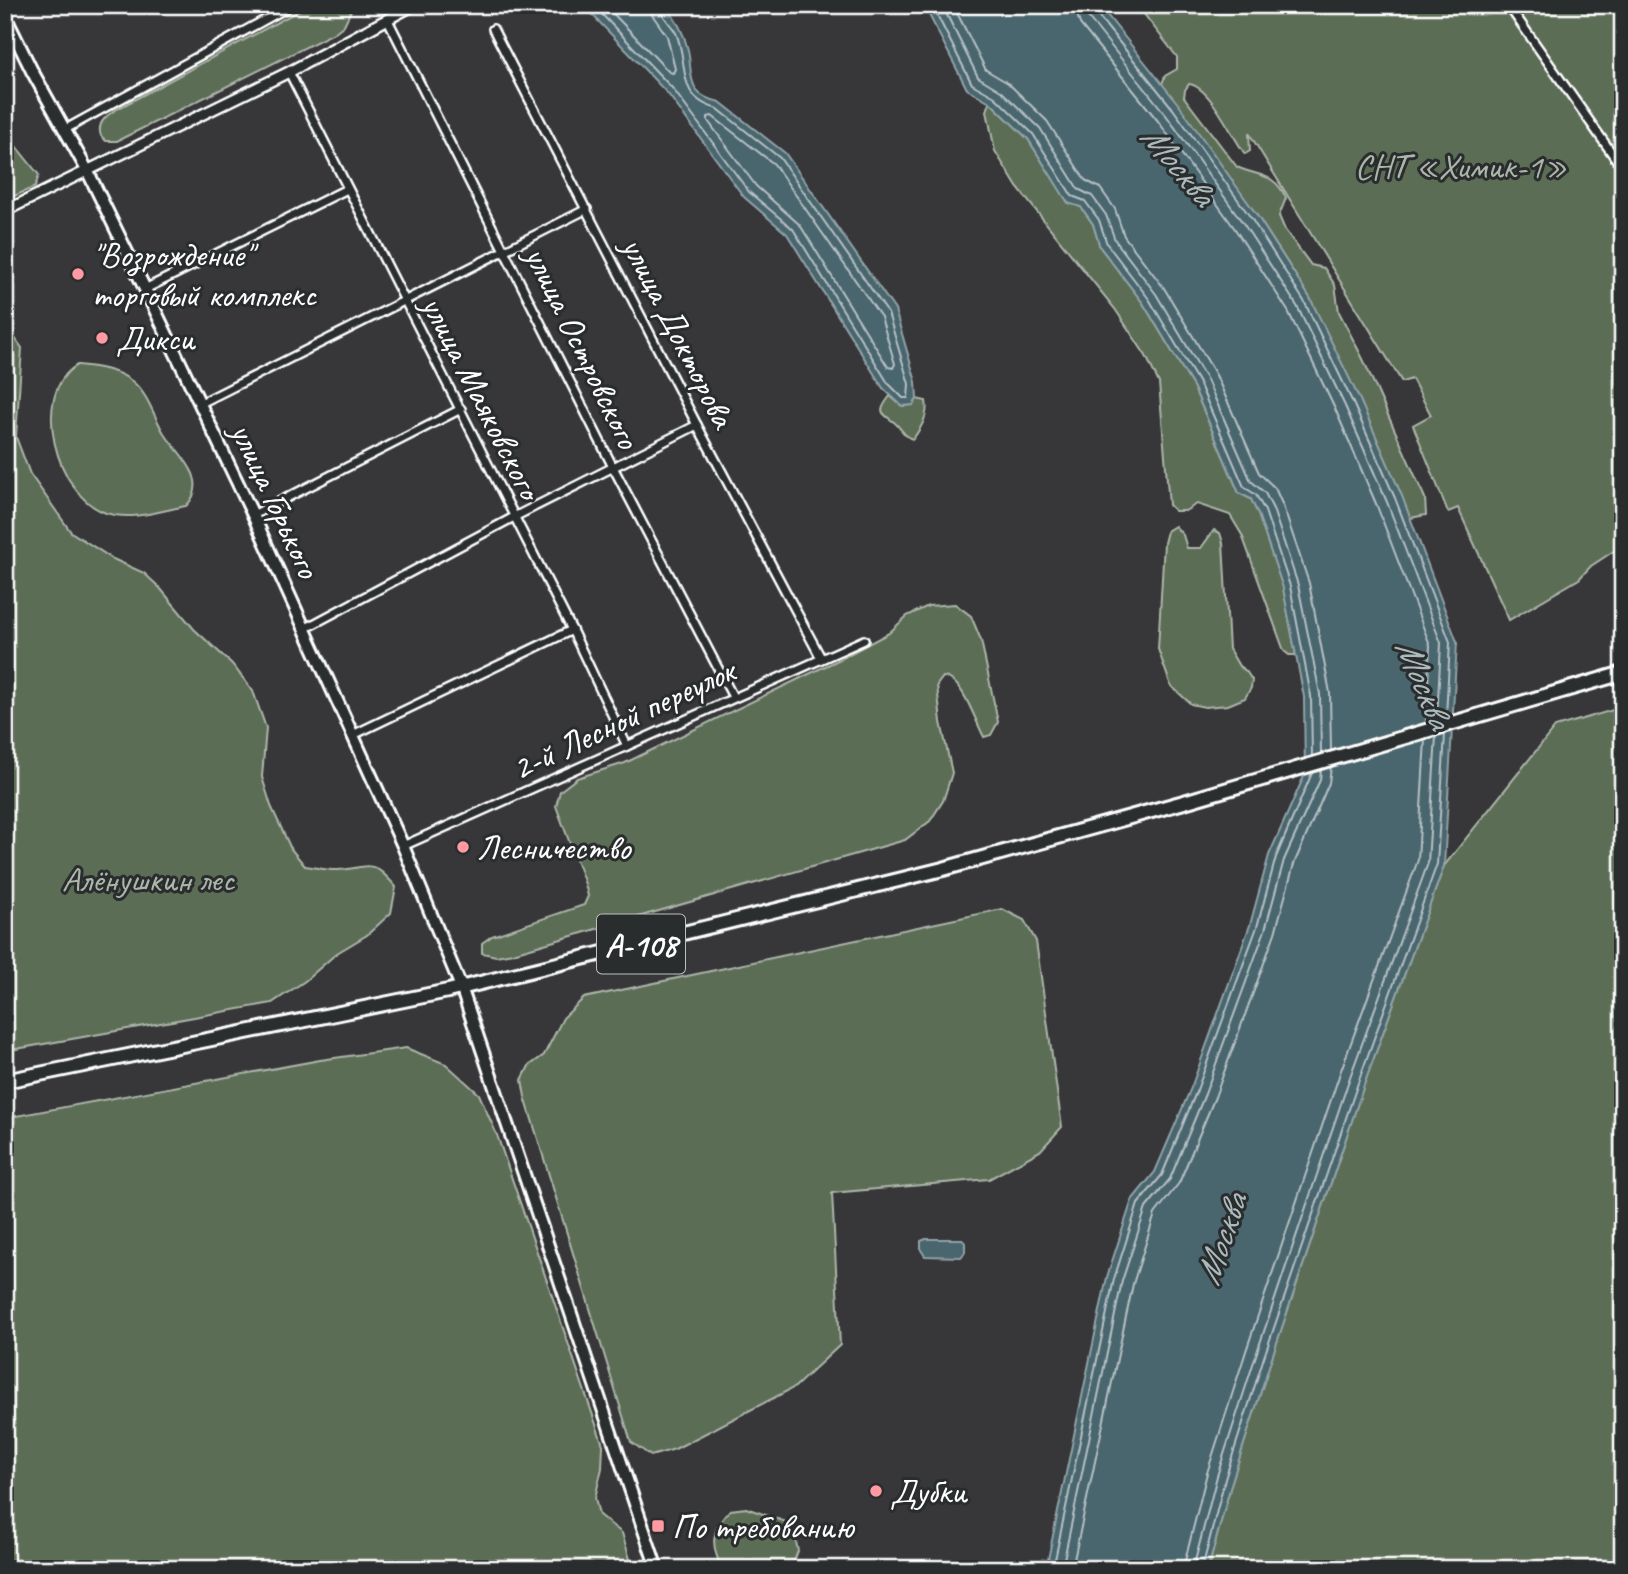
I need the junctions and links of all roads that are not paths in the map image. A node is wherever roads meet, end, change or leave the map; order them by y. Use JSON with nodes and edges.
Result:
{"nodes":[{"id":1,"x":292,"y":5,"type":"edge"},
{"id":2,"x":414,"y":5,"type":"edge"},
{"id":3,"x":1508,"y":5,"type":"edge"},
{"id":4,"x":5,"y":16,"type":"edge"},
{"id":5,"x":388,"y":20,"type":"junction"},
{"id":6,"x":492,"y":29,"type":"dead end"},
{"id":7,"x":289,"y":72,"type":"junction"},
{"id":8,"x":64,"y":130,"type":"junction"},
{"id":9,"x":1623,"y":169,"type":"edge"},
{"id":10,"x":87,"y":170,"type":"junction"},
{"id":11,"x":347,"y":189,"type":"junction"},
{"id":12,"x":587,"y":209,"type":"junction"},
{"id":13,"x":5,"y":211,"type":"edge"},
{"id":14,"x":505,"y":250,"type":"junction"},
{"id":15,"x":145,"y":289,"type":"junction"},
{"id":16,"x":404,"y":300,"type":"junction"},
{"id":17,"x":199,"y":404,"type":"junction"},
{"id":18,"x":461,"y":409,"type":"junction"},
{"id":19,"x":697,"y":425,"type":"junction"},
{"id":20,"x":613,"y":467,"type":"junction"},
{"id":21,"x":253,"y":515,"type":"junction"},
{"id":22,"x":514,"y":517,"type":"junction"},
{"id":23,"x":304,"y":629,"type":"junction"},
{"id":24,"x":572,"y":630,"type":"junction"},
{"id":25,"x":864,"y":640,"type":"dead end"},
{"id":26,"x":821,"y":658,"type":"junction"},
{"id":27,"x":1623,"y":673,"type":"edge"},
{"id":28,"x":733,"y":697,"type":"junction"},
{"id":29,"x":353,"y":735,"type":"junction"},
{"id":30,"x":626,"y":747,"type":"junction"},
{"id":31,"x":403,"y":846,"type":"junction"},
{"id":32,"x":461,"y":987,"type":"junction"},
{"id":33,"x":5,"y":1081,"type":"edge"},
{"id":34,"x":657,"y":1569,"type":"edge"}],
"edges":[{"from":1,"to":8,"type":"street"},
{"from":2,"to":5,"type":"street"},
{"from":3,"to":9,"type":"street"},
{"from":4,"to":8,"type":"main road","name":"улица Горького"},
{"from":5,"to":7,"type":"street"},
{"from":5,"to":14,"type":"street","name":"улица Островского"},
{"from":6,"to":12,"type":"street","name":"улица Докторова"},
{"from":7,"to":10,"type":"street"},
{"from":7,"to":11,"type":"street","name":"улица Маяковского"},
{"from":8,"to":10,"type":"main road","name":"улица Горького"},
{"from":10,"to":13,"type":"street"},
{"from":10,"to":15,"type":"main road","name":"улица Горького"},
{"from":11,"to":15,"type":"street"},
{"from":11,"to":16,"type":"street","name":"улица Маяковского"},
{"from":12,"to":14,"type":"street"},
{"from":12,"to":19,"type":"street","name":"улица Докторова"},
{"from":14,"to":16,"type":"street"},
{"from":14,"to":20,"type":"street","name":"улица Островского"},
{"from":15,"to":17,"type":"main road","name":"улица Горького"},
{"from":16,"to":17,"type":"street"},
{"from":16,"to":18,"type":"street","name":"улица Маяковского"},
{"from":17,"to":21,"type":"main road","name":"улица Горького"},
{"from":18,"to":21,"type":"street"},
{"from":18,"to":22,"type":"street","name":"улица Маяковского"},
{"from":19,"to":20,"type":"street"},
{"from":19,"to":26,"type":"street","name":"улица Докторова"},
{"from":20,"to":22,"type":"street"},
{"from":20,"to":28,"type":"street","name":"улица Островского"},
{"from":21,"to":23,"type":"main road","name":"улица Горького"},
{"from":22,"to":23,"type":"street"},
{"from":22,"to":24,"type":"street","name":"улица Маяковского"},
{"from":23,"to":29,"type":"main road","name":"улица Горького"},
{"from":24,"to":29,"type":"street"},
{"from":24,"to":30,"type":"street","name":"улица Маяковского"},
{"from":25,"to":26,"type":"street","name":"2-й Лесной переулок"},
{"from":26,"to":28,"type":"street","name":"2-й Лесной переулок"},
{"from":27,"to":32,"type":"highway","number":"А-108"},
{"from":28,"to":30,"type":"street","name":"2-й Лесной переулок"},
{"from":29,"to":31,"type":"main road","name":"улица Горького"},
{"from":30,"to":31,"type":"street","name":"2-й Лесной переулок"},
{"from":31,"to":32,"type":"main road","name":"улица Горького"},
{"from":32,"to":33,"type":"highway","number":"А-108"},
{"from":32,"to":34,"type":"main road","name":"улица Горького"}]}
